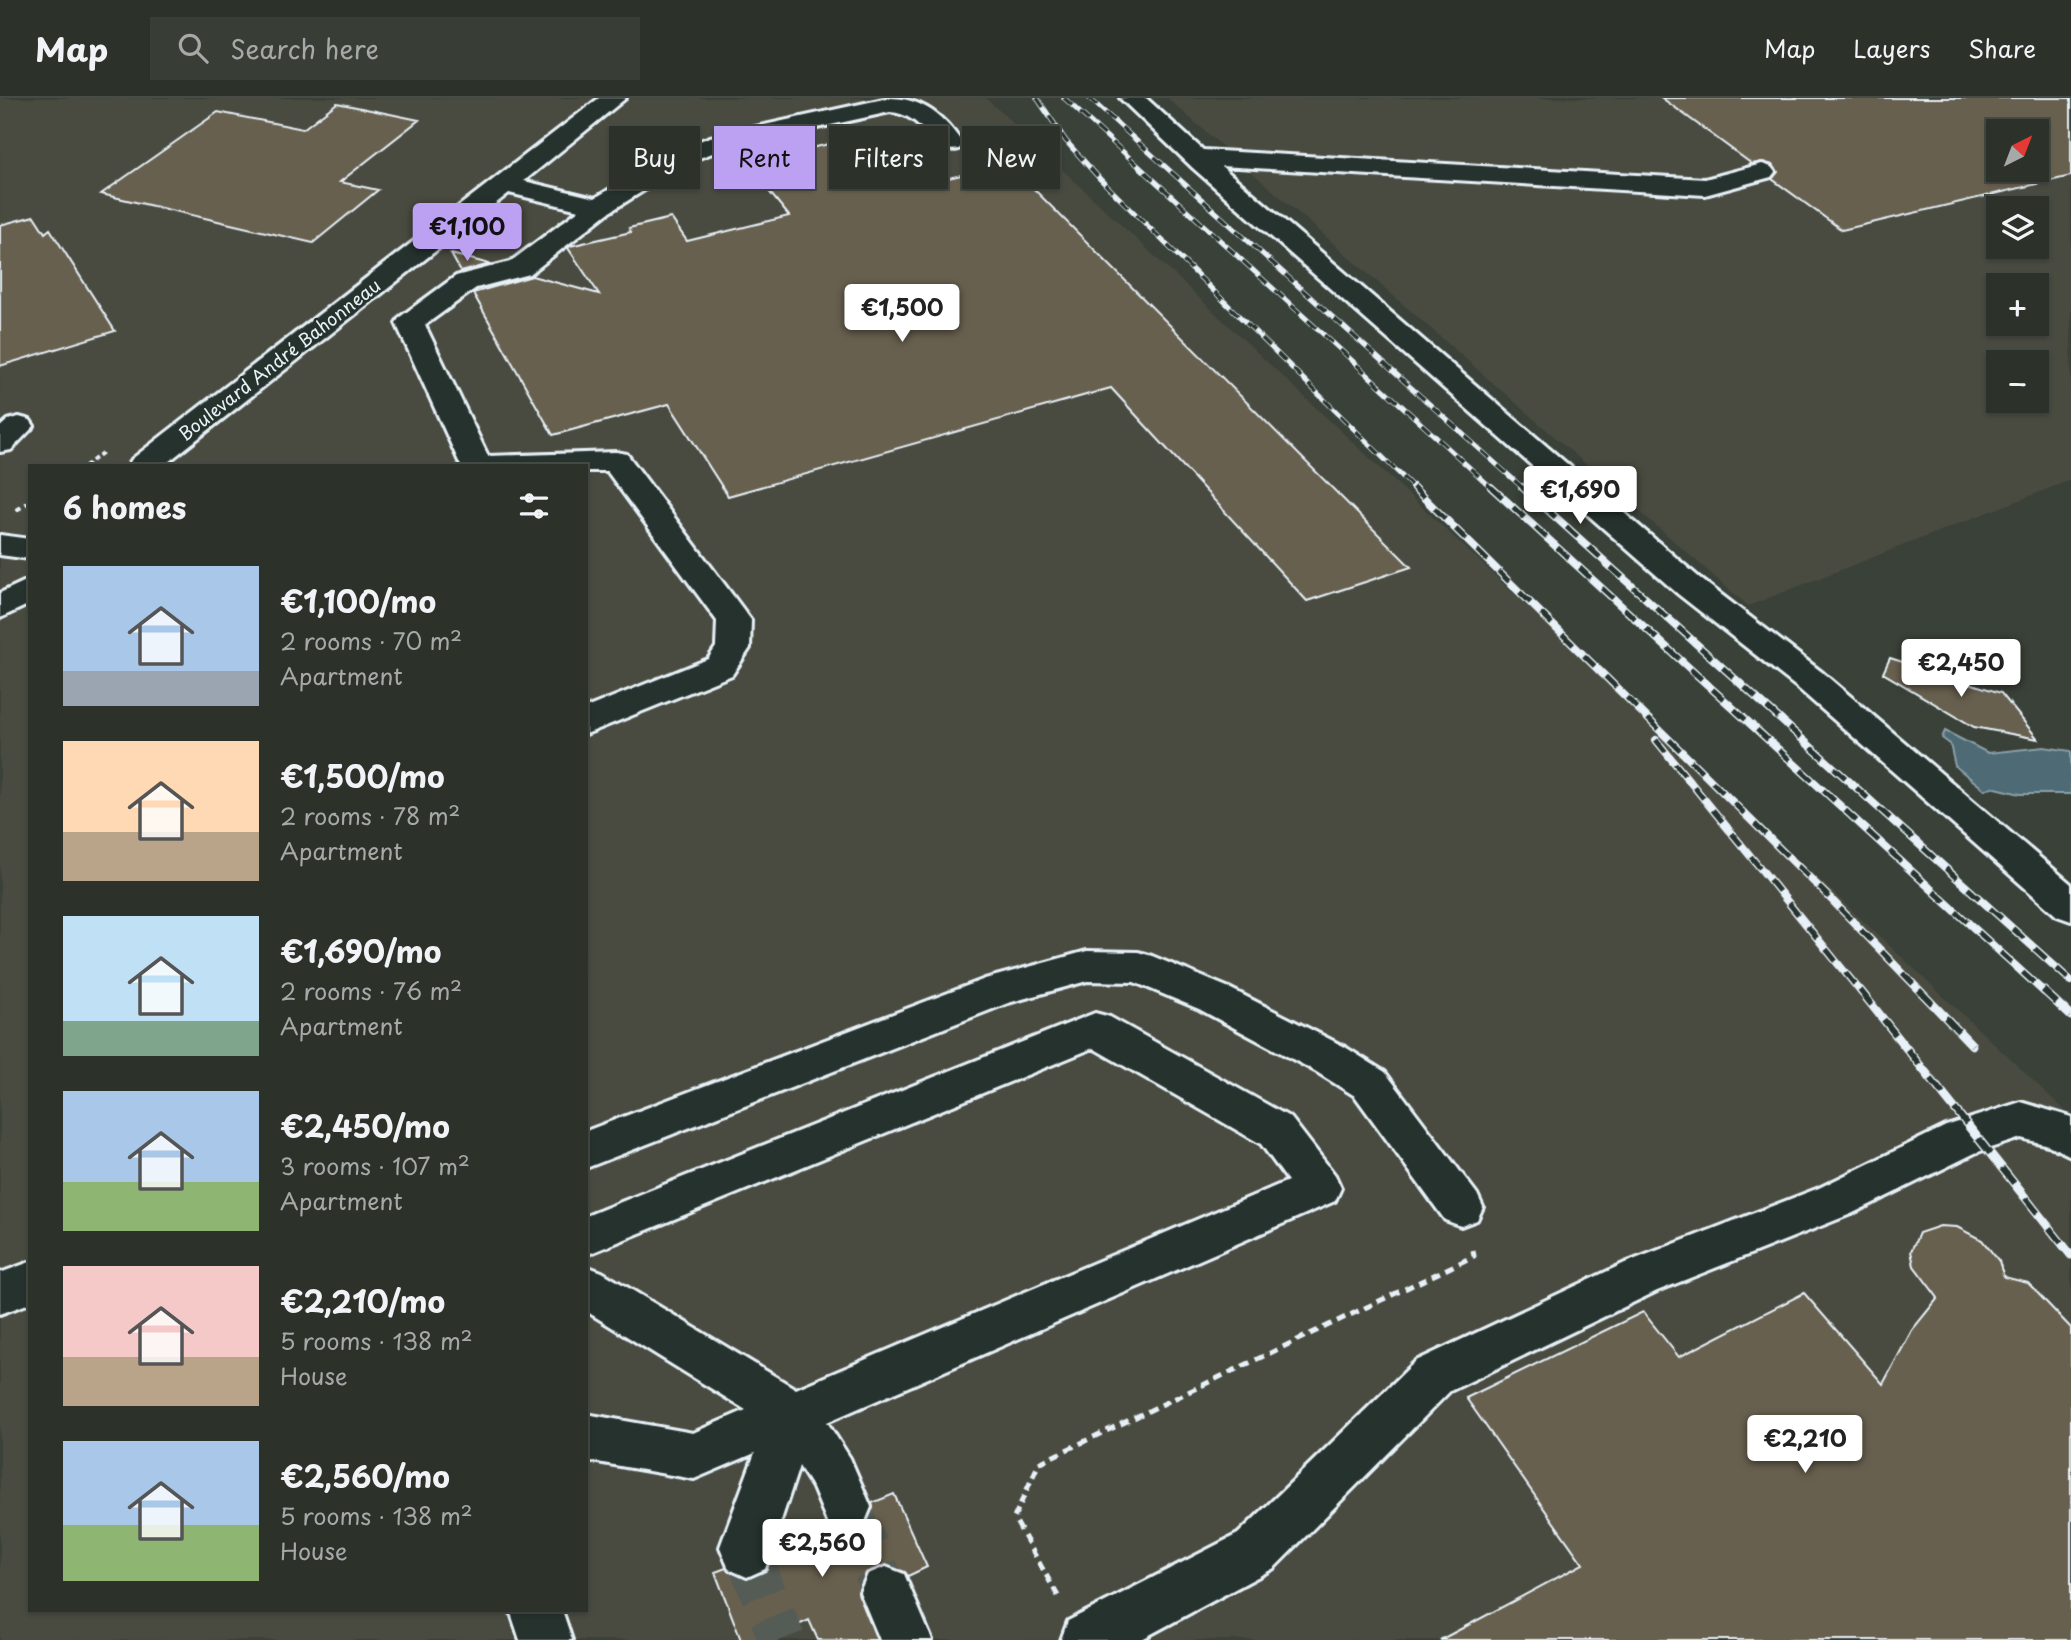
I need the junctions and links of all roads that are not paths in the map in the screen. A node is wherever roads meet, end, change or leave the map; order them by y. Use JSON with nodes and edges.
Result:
{"nodes":[{"id":1,"x":614,"y":98,"type":"edge"},
{"id":2,"x":1132,"y":98,"type":"edge"},
{"id":3,"x":950,"y":144,"type":"dead end"},
{"id":4,"x":1196,"y":157,"type":"junction"},
{"id":5,"x":1762,"y":172,"type":"dead end"},
{"id":6,"x":502,"y":183,"type":"junction"},
{"id":7,"x":599,"y":207,"type":"junction"},
{"id":8,"x":146,"y":464,"type":"edge"},
{"id":9,"x":477,"y":464,"type":"edge"},
{"id":10,"x":533,"y":464,"type":"edge"},
{"id":11,"x":0,"y":545,"type":"edge"},
{"id":12,"x":28,"y":548,"type":"edge"},
{"id":13,"x":588,"y":721,"type":"edge"},
{"id":14,"x":2071,"y":906,"type":"edge"},
{"id":15,"x":2071,"y":1138,"type":"edge"},
{"id":16,"x":588,"y":1149,"type":"edge"},
{"id":17,"x":1461,"y":1207,"type":"road end"},
{"id":18,"x":588,"y":1235,"type":"edge"},
{"id":19,"x":28,"y":1283,"type":"edge"},
{"id":20,"x":588,"y":1287,"type":"edge"},
{"id":21,"x":0,"y":1294,"type":"edge"},
{"id":22,"x":794,"y":1414,"type":"junction"},
{"id":23,"x":588,"y":1437,"type":"edge"},
{"id":24,"x":846,"y":1507,"type":"tunnel mouth"},
{"id":25,"x":747,"y":1552,"type":"tunnel mouth"},
{"id":26,"x":886,"y":1592,"type":"tunnel mouth"},
{"id":27,"x":537,"y":1612,"type":"edge"},
{"id":28,"x":1075,"y":1623,"type":"edge"},
{"id":29,"x":546,"y":1640,"type":"edge"},
{"id":30,"x":906,"y":1640,"type":"edge"}],
"edges":[{"from":1,"to":6,"type":"street","name":"Boulevard André Bahonneau"},
{"from":2,"to":4,"type":"street"},
{"from":3,"to":7,"type":"street"},
{"from":4,"to":5,"type":"street"},
{"from":4,"to":14,"type":"street"},
{"from":6,"to":7,"type":"street"},
{"from":6,"to":8,"type":"street","name":"Boulevard André Bahonneau"},
{"from":7,"to":9,"type":"street"},
{"from":10,"to":13,"type":"street"},
{"from":11,"to":12,"type":"street"},
{"from":15,"to":28,"type":"street"},
{"from":16,"to":17,"type":"street"},
{"from":18,"to":22,"type":"street"},
{"from":19,"to":21,"type":"street"},
{"from":20,"to":22,"type":"street"},
{"from":22,"to":23,"type":"street"},
{"from":22,"to":24,"type":"street"},
{"from":22,"to":25,"type":"street"},
{"from":26,"to":30,"type":"street"},
{"from":27,"to":29,"type":"street"}]}
